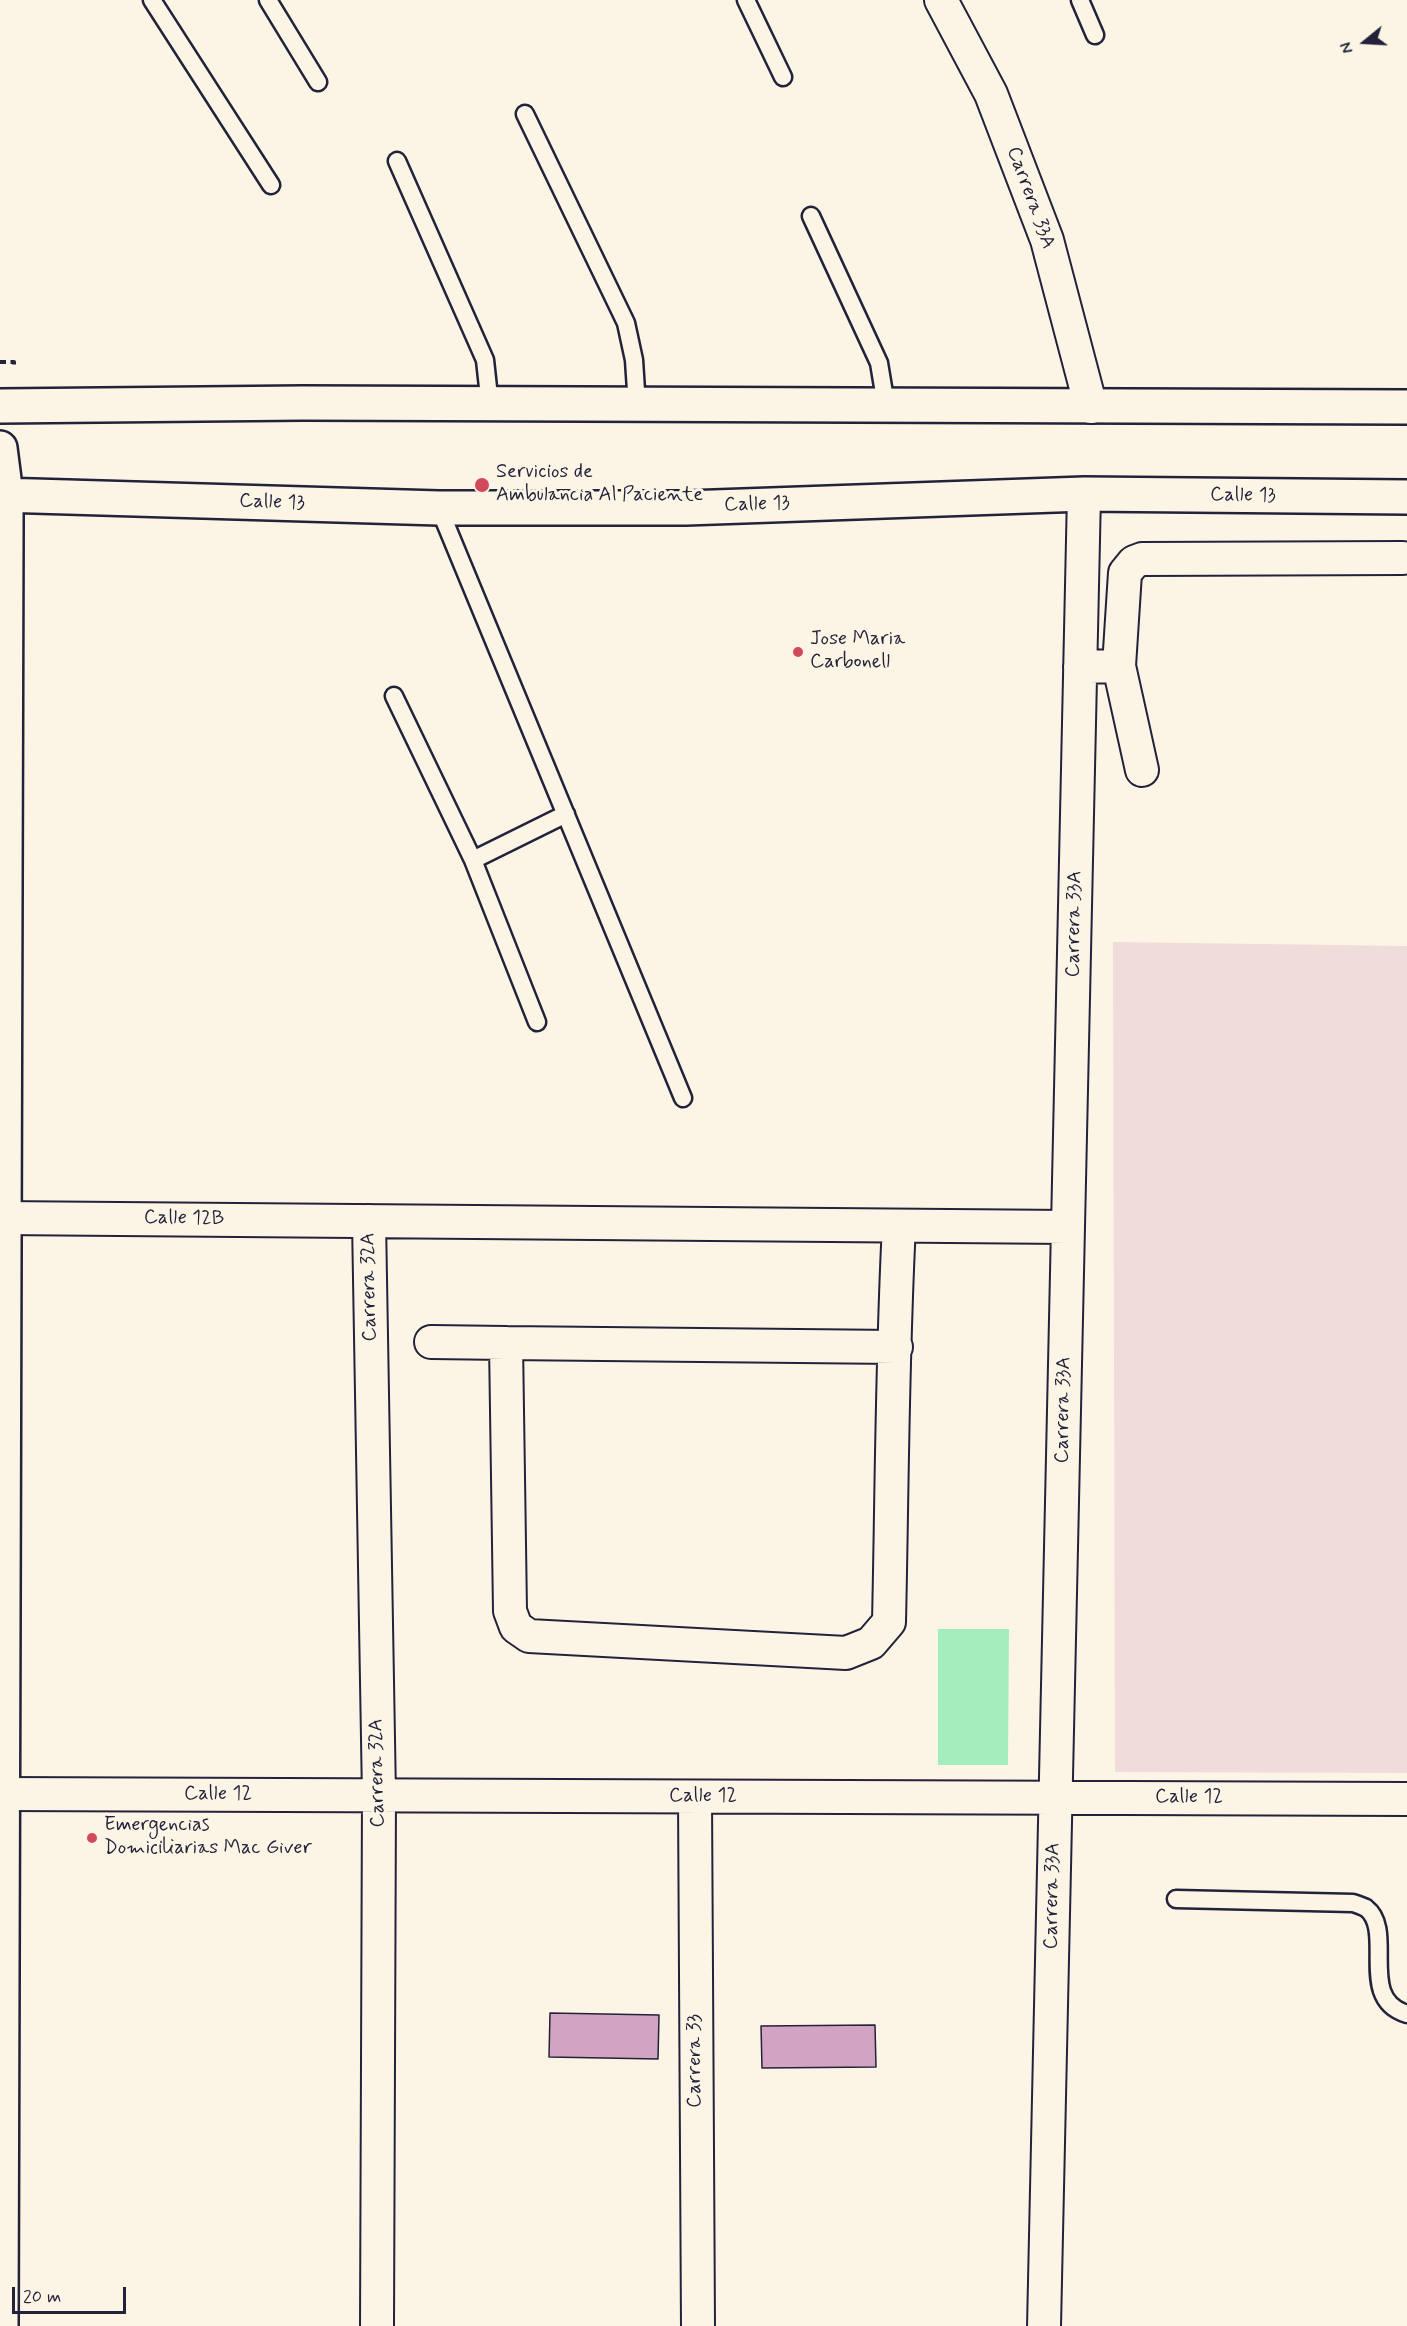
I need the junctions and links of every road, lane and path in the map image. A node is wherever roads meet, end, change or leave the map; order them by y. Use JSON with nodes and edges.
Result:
{"nodes":[{"id":1,"x":152,"y":0,"type":"edge"},
{"id":2,"x":268,"y":0,"type":"edge"},
{"id":3,"x":746,"y":0,"type":"edge"},
{"id":4,"x":941,"y":0,"type":"edge"},
{"id":5,"x":1080,"y":0,"type":"edge"},
{"id":6,"x":1095,"y":35,"type":"dead end"},
{"id":7,"x":783,"y":77,"type":"dead end"},
{"id":8,"x":318,"y":82,"type":"dead end"},
{"id":9,"x":525,"y":114,"type":"dead end"},
{"id":10,"x":397,"y":160,"type":"dead end"},
{"id":11,"x":271,"y":185,"type":"dead end"},
{"id":12,"x":811,"y":216,"type":"dead end"},
{"id":13,"x":886,"y":405,"type":"junction"},
{"id":14,"x":0,"y":406,"type":"edge"},
{"id":15,"x":490,"y":406,"type":"junction"},
{"id":16,"x":637,"y":406,"type":"junction"},
{"id":17,"x":1091,"y":407,"type":"junction"},
{"id":18,"x":1407,"y":407,"type":"edge"},
{"id":19,"x":0,"y":448,"type":"edge"},
{"id":20,"x":1084,"y":494,"type":"junction"},
{"id":21,"x":3,"y":495,"type":"edge"},
{"id":22,"x":1407,"y":497,"type":"edge"},
{"id":23,"x":439,"y":508,"type":"junction"},
{"id":24,"x":1403,"y":558,"type":"dead end"},
{"id":25,"x":1119,"y":666,"type":"junction"},
{"id":26,"x":1080,"y":667,"type":"junction"},
{"id":27,"x":394,"y":696,"type":"dead end"},
{"id":28,"x":1142,"y":770,"type":"dead end"},
{"id":29,"x":566,"y":814,"type":"junction"},
{"id":30,"x":473,"y":860,"type":"junction"},
{"id":31,"x":2,"y":933,"type":"edge"},
{"id":32,"x":537,"y":1022,"type":"dead end"},
{"id":33,"x":683,"y":1098,"type":"dead end"},
{"id":34,"x":2,"y":1218,"type":"edge"},
{"id":35,"x":369,"y":1221,"type":"junction"},
{"id":36,"x":899,"y":1226,"type":"junction"},
{"id":37,"x":1068,"y":1227,"type":"junction"},
{"id":38,"x":431,"y":1342,"type":"dead end"},
{"id":39,"x":506,"y":1343,"type":"junction"},
{"id":40,"x":896,"y":1347,"type":"junction"},
{"id":41,"x":2,"y":1509,"type":"edge"},
{"id":42,"x":1,"y":1794,"type":"edge"},
{"id":43,"x":379,"y":1796,"type":"junction"},
{"id":44,"x":695,"y":1797,"type":"junction"},
{"id":45,"x":1055,"y":1798,"type":"junction"},
{"id":46,"x":1407,"y":1799,"type":"edge"},
{"id":47,"x":1176,"y":1899,"type":"dead end"},
{"id":48,"x":1407,"y":2014,"type":"edge"},
{"id":49,"x":1,"y":2326,"type":"edge"},
{"id":50,"x":377,"y":2326,"type":"edge"},
{"id":51,"x":698,"y":2326,"type":"edge"},
{"id":52,"x":1044,"y":2326,"type":"edge"}],
"edges":[{"from":1,"to":11,"type":"lane"},
{"from":2,"to":8,"type":"lane"},
{"from":3,"to":7,"type":"lane"},
{"from":4,"to":17,"type":"street","name":"Carrera 33A"},
{"from":5,"to":6,"type":"lane"},
{"from":9,"to":16,"type":"lane"},
{"from":10,"to":15,"type":"lane"},
{"from":12,"to":13,"type":"lane"},
{"from":13,"to":16,"type":"main road"},
{"from":13,"to":17,"type":"main road"},
{"from":14,"to":15,"type":"main road"},
{"from":15,"to":16,"type":"main road"},
{"from":17,"to":18,"type":"main road"},
{"from":19,"to":21,"type":"main road"},
{"from":20,"to":22,"type":"main road","name":"Calle 13"},
{"from":20,"to":23,"type":"main road","name":"Calle 13"},
{"from":20,"to":26,"type":"street","name":"Carrera 33A"},
{"from":21,"to":23,"type":"main road","name":"Calle 13"},
{"from":21,"to":31,"type":"main road"},
{"from":23,"to":29,"type":"lane"},
{"from":24,"to":25,"type":"street"},
{"from":25,"to":26,"type":"street"},
{"from":25,"to":28,"type":"street"},
{"from":26,"to":37,"type":"street","name":"Carrera 33A"},
{"from":27,"to":30,"type":"lane"},
{"from":29,"to":30,"type":"lane"},
{"from":29,"to":33,"type":"lane"},
{"from":30,"to":32,"type":"lane"},
{"from":31,"to":34,"type":"main road"},
{"from":34,"to":35,"type":"street","name":"Calle 12B"},
{"from":34,"to":41,"type":"main road"},
{"from":35,"to":36,"type":"street","name":"Calle 12B"},
{"from":35,"to":43,"type":"street","name":"Carrera 32A"},
{"from":36,"to":37,"type":"street","name":"Calle 12B"},
{"from":36,"to":40,"type":"street"},
{"from":37,"to":45,"type":"street","name":"Carrera 33A"},
{"from":38,"to":39,"type":"street"},
{"from":39,"to":40,"type":"street"},
{"from":39,"to":40,"type":"street"},
{"from":41,"to":42,"type":"main road"},
{"from":42,"to":43,"type":"street","name":"Calle 12"},
{"from":42,"to":49,"type":"main road"},
{"from":43,"to":44,"type":"street","name":"Calle 12"},
{"from":43,"to":50,"type":"street","name":"Carrera 32A"},
{"from":44,"to":45,"type":"street","name":"Calle 12"},
{"from":44,"to":51,"type":"street","name":"Carrera 33"},
{"from":45,"to":46,"type":"street","name":"Calle 12"},
{"from":45,"to":52,"type":"street","name":"Carrera 33A"},
{"from":47,"to":48,"type":"lane"}]}
